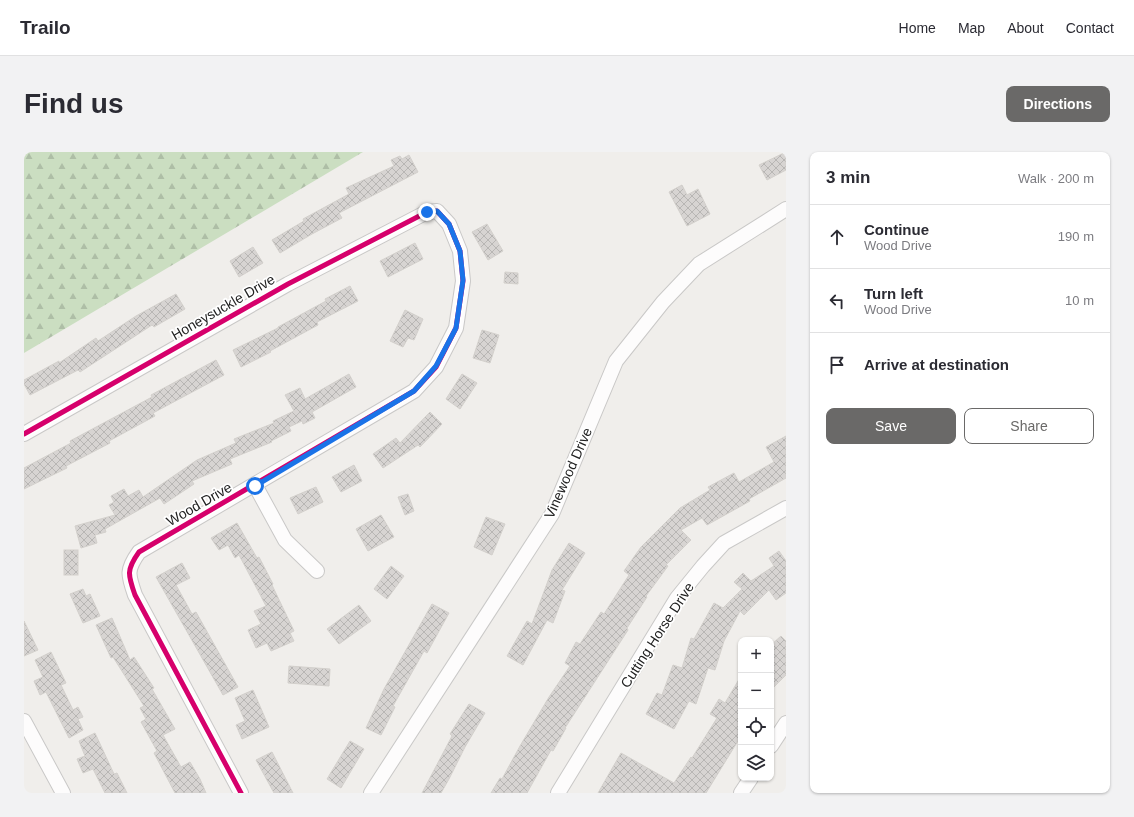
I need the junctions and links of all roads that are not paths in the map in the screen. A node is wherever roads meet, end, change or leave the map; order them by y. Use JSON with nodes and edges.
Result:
{"nodes":[{"id":1,"x":786,"y":209,"type":"edge"},
{"id":2,"x":437,"y":211,"type":"joint"},
{"id":3,"x":24,"y":434,"type":"edge"},
{"id":4,"x":255,"y":486,"type":"junction"},
{"id":5,"x":786,"y":508,"type":"edge"},
{"id":6,"x":317,"y":571,"type":"dead end"},
{"id":7,"x":24,"y":721,"type":"edge"},
{"id":8,"x":786,"y":723,"type":"edge"},
{"id":9,"x":772,"y":745,"type":"edge"},
{"id":10,"x":749,"y":781,"type":"edge"},
{"id":11,"x":63,"y":793,"type":"edge"},
{"id":12,"x":241,"y":793,"type":"edge"},
{"id":13,"x":371,"y":793,"type":"edge"},
{"id":14,"x":558,"y":793,"type":"edge"},
{"id":15,"x":741,"y":793,"type":"edge"}],
"edges":[{"from":1,"to":13,"type":"street","name":"Vinewood Drive"},
{"from":2,"to":3,"type":"street","name":"Honeysuckle Drive"},
{"from":2,"to":4,"type":"street","name":"Wood Drive"},
{"from":4,"to":6,"type":"street"},
{"from":4,"to":12,"type":"street","name":"Wood Drive"},
{"from":5,"to":14,"type":"street","name":"Cutting Horse Drive"},
{"from":7,"to":11,"type":"street"},
{"from":8,"to":9,"type":"street"},
{"from":10,"to":15,"type":"street"}]}
